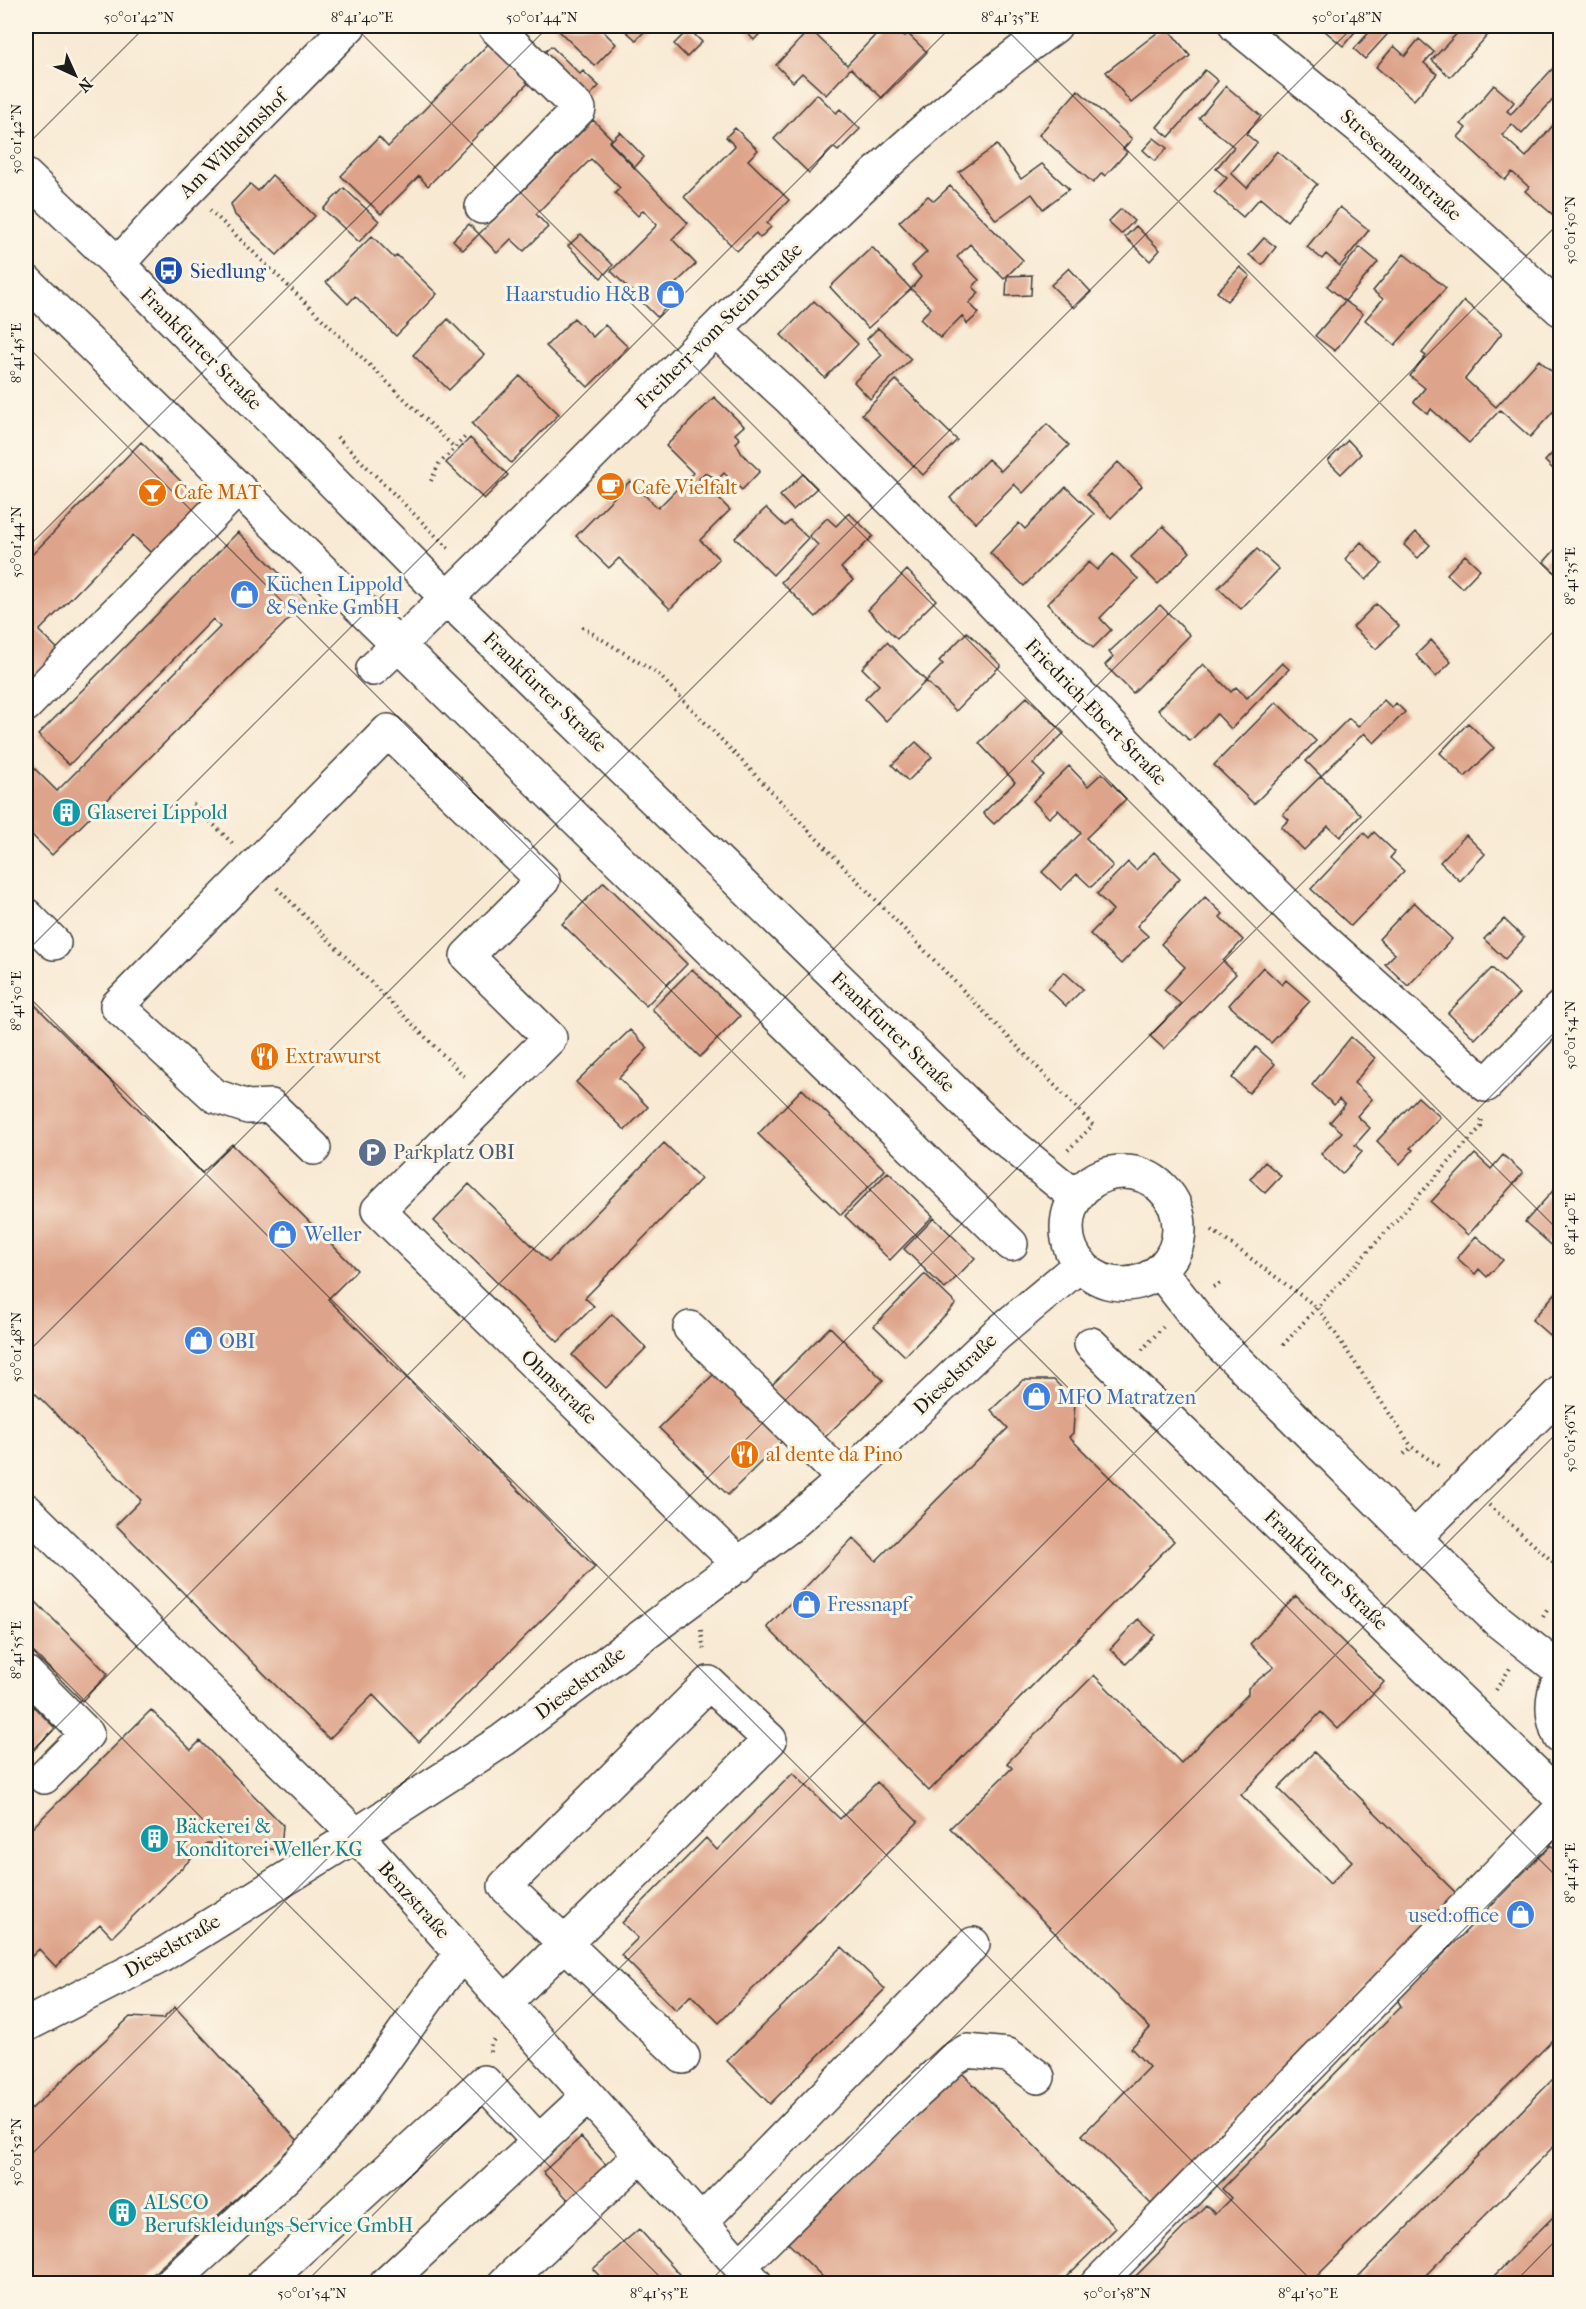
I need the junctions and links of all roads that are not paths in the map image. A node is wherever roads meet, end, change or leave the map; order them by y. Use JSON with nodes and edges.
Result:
{"nodes":[{"id":1,"x":349,"y":26,"type":"edge"},
{"id":2,"x":494,"y":26,"type":"edge"},
{"id":3,"x":1055,"y":26,"type":"edge"},
{"id":4,"x":1236,"y":26,"type":"edge"},
{"id":5,"x":27,"y":179,"type":"edge"},
{"id":6,"x":482,"y":207,"type":"dead end"},
{"id":7,"x":118,"y":264,"type":"junction"},
{"id":8,"x":26,"y":281,"type":"edge"},
{"id":9,"x":1560,"y":309,"type":"edge"},
{"id":10,"x":715,"y":330,"type":"junction"},
{"id":11,"x":238,"y":488,"type":"junction"},
{"id":12,"x":447,"y":598,"type":"junction"},
{"id":13,"x":398,"y":645,"type":"junction"},
{"id":14,"x":373,"y":669,"type":"dead end"},
{"id":15,"x":26,"y":705,"type":"edge"},
{"id":16,"x":26,"y":915,"type":"edge"},
{"id":17,"x":54,"y":943,"type":"dead end"},
{"id":18,"x":1560,"y":1008,"type":"edge"},
{"id":19,"x":314,"y":1148,"type":"dead end"},
{"id":20,"x":1076,"y":1197,"type":"junction"},
{"id":21,"x":1011,"y":1244,"type":"dead end"},
{"id":22,"x":1080,"y":1264,"type":"junction"},
{"id":23,"x":1160,"y":1270,"type":"junction"},
{"id":24,"x":690,"y":1328,"type":"dead end"},
{"id":25,"x":1092,"y":1344,"type":"dead end"},
{"id":26,"x":1560,"y":1393,"type":"edge"},
{"id":27,"x":844,"y":1479,"type":"junction"},
{"id":28,"x":26,"y":1510,"type":"edge"},
{"id":29,"x":1414,"y":1538,"type":"junction"},
{"id":30,"x":740,"y":1564,"type":"junction"},
{"id":31,"x":1560,"y":1670,"type":"edge"},
{"id":32,"x":26,"y":1673,"type":"edge"},
{"id":33,"x":1560,"y":1678,"type":"edge"},
{"id":34,"x":1560,"y":1737,"type":"edge"},
{"id":35,"x":44,"y":1777,"type":"dead end"},
{"id":36,"x":1560,"y":1797,"type":"edge"},
{"id":37,"x":1560,"y":1810,"type":"edge"},
{"id":38,"x":356,"y":1835,"type":"junction"},
{"id":39,"x":567,"y":1944,"type":"junction"},
{"id":40,"x":973,"y":1944,"type":"dead end"},
{"id":41,"x":462,"y":1954,"type":"junction"},
{"id":42,"x":505,"y":2003,"type":"junction"},
{"id":43,"x":31,"y":2015,"type":"edge"},
{"id":44,"x":683,"y":2057,"type":"dead end"},
{"id":45,"x":1038,"y":2077,"type":"dead end"},
{"id":46,"x":588,"y":2096,"type":"junction"},
{"id":47,"x":539,"y":2142,"type":"junction"},
{"id":48,"x":641,"y":2155,"type":"junction"},
{"id":49,"x":701,"y":2222,"type":"junction"},
{"id":50,"x":748,"y":2275,"type":"edge"},
{"id":51,"x":525,"y":2277,"type":"edge"},
{"id":52,"x":170,"y":2283,"type":"edge"},
{"id":53,"x":263,"y":2283,"type":"edge"},
{"id":54,"x":386,"y":2283,"type":"edge"},
{"id":55,"x":1097,"y":2283,"type":"edge"}],
"edges":[{"from":1,"to":7,"type":"street","name":"Am Wilhelmshof"},
{"from":2,"to":6,"type":"street"},
{"from":3,"to":10,"type":"street","name":"Freiherr-vom-Stein-Straße"},
{"from":4,"to":9,"type":"street","name":"Stresemannstraße"},
{"from":5,"to":7,"type":"street","name":"Frankfurter Straße"},
{"from":7,"to":12,"type":"street","name":"Frankfurter Straße"},
{"from":8,"to":11,"type":"street"},
{"from":10,"to":12,"type":"street","name":"Freiherr-vom-Stein-Straße"},
{"from":10,"to":18,"type":"street","name":"Friedrich-Ebert-Straße"},
{"from":11,"to":13,"type":"street"},
{"from":11,"to":15,"type":"street"},
{"from":12,"to":13,"type":"street","name":"Freiherr-vom-Stein-Straße"},
{"from":12,"to":20,"type":"street","name":"Frankfurter Straße"},
{"from":13,"to":14,"type":"street","name":"Freiherr-vom-Stein-Straße"},
{"from":13,"to":21,"type":"street"},
{"from":16,"to":17,"type":"street"},
{"from":19,"to":30,"type":"street","name":"Ohmstraße"},
{"from":20,"to":22,"type":"street"},
{"from":20,"to":23,"type":"street"},
{"from":22,"to":23,"type":"street"},
{"from":22,"to":27,"type":"street","name":"Dieselstraße"},
{"from":23,"to":29,"type":"street"},
{"from":24,"to":27,"type":"street"},
{"from":25,"to":36,"type":"street","name":"Frankfurter Straße"},
{"from":26,"to":29,"type":"street"},
{"from":27,"to":30,"type":"street","name":"Dieselstraße"},
{"from":28,"to":38,"type":"street","name":"Benzstraße"},
{"from":29,"to":31,"type":"street"},
{"from":30,"to":38,"type":"street","name":"Dieselstraße"},
{"from":32,"to":35,"type":"street"},
{"from":33,"to":34,"type":"street"},
{"from":37,"to":55,"type":"street"},
{"from":38,"to":41,"type":"street","name":"Benzstraße"},
{"from":38,"to":43,"type":"street","name":"Dieselstraße"},
{"from":39,"to":39,"type":"street"},
{"from":39,"to":42,"type":"street"},
{"from":39,"to":44,"type":"street"},
{"from":40,"to":49,"type":"street"},
{"from":41,"to":42,"type":"street","name":"Benzstraße"},
{"from":41,"to":52,"type":"street"},
{"from":42,"to":46,"type":"street","name":"Benzstraße"},
{"from":45,"to":50,"type":"street"},
{"from":46,"to":47,"type":"street"},
{"from":46,"to":48,"type":"street","name":"Benzstraße"},
{"from":47,"to":53,"type":"street"},
{"from":47,"to":54,"type":"street"},
{"from":48,"to":49,"type":"street","name":"Benzstraße"},
{"from":48,"to":51,"type":"street"},
{"from":49,"to":50,"type":"street","name":"Benzstraße"}]}
